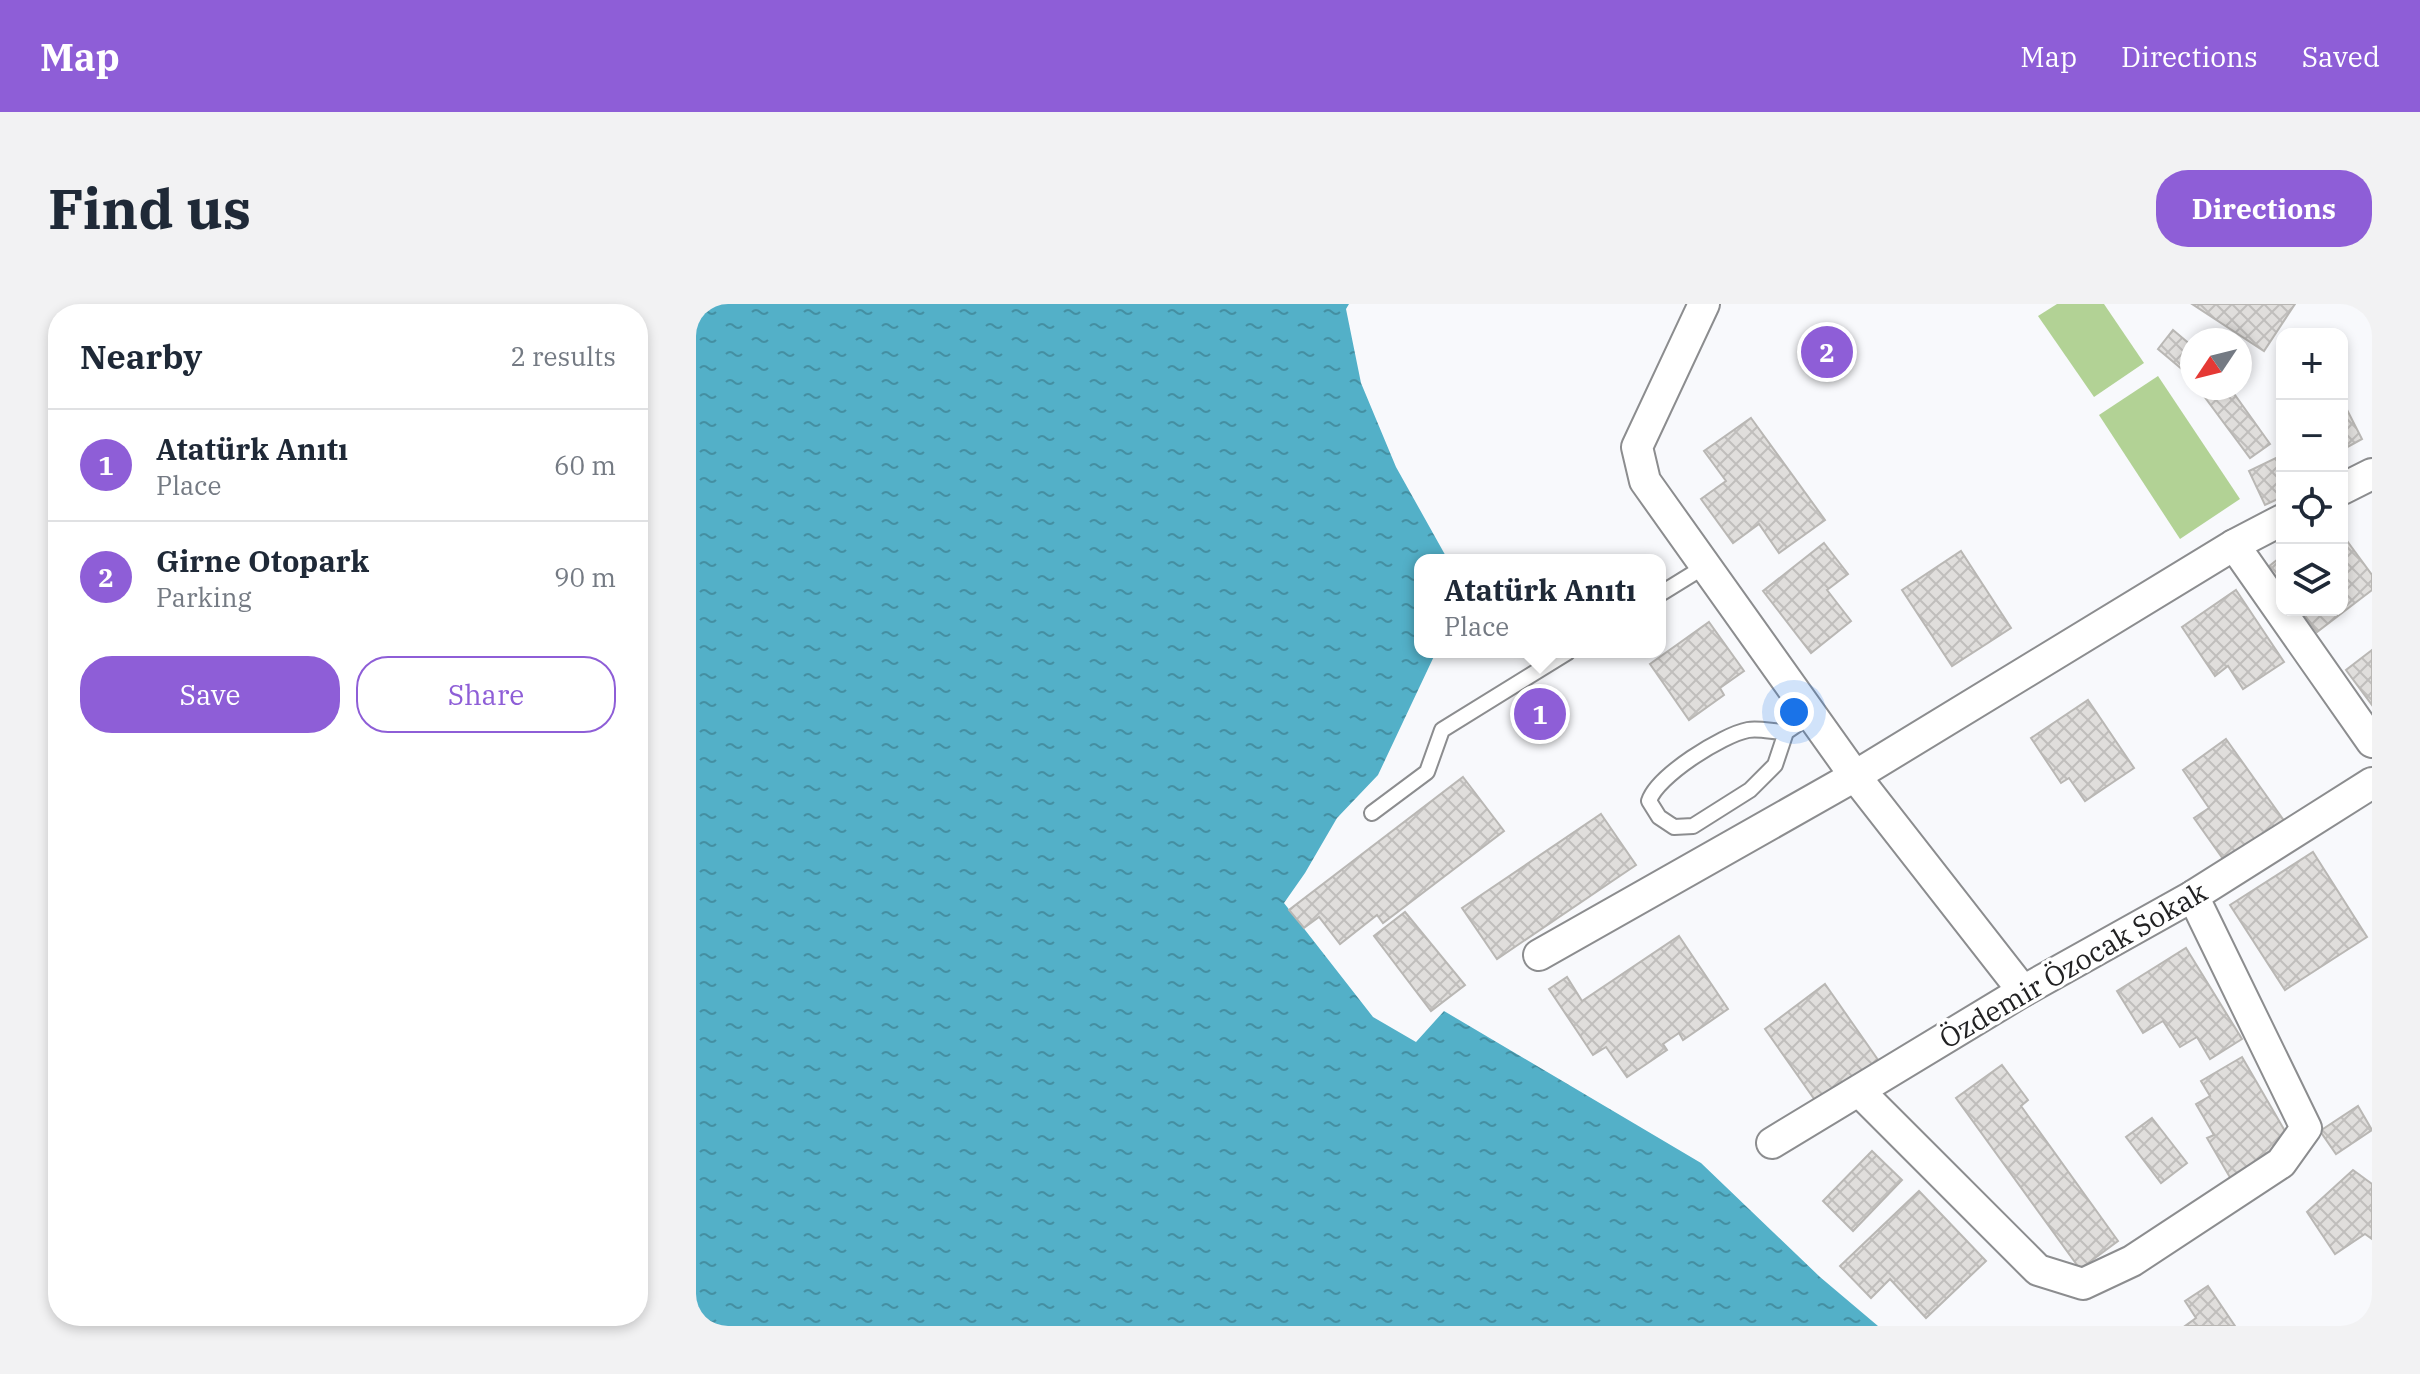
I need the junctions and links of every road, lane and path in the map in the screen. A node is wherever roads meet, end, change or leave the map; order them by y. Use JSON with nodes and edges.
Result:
{"nodes":[{"id":1,"x":1704,"y":304,"type":"edge"},
{"id":2,"x":2372,"y":474,"type":"edge"},
{"id":3,"x":2348,"y":486,"type":"edge"},
{"id":4,"x":2276,"y":523,"type":"edge"},
{"id":5,"x":2234,"y":545,"type":"junction"},
{"id":6,"x":1707,"y":565,"type":"junction"},
{"id":7,"x":1666,"y":590,"type":"edge"},
{"id":8,"x":1558,"y":658,"type":"edge"},
{"id":9,"x":1811,"y":715,"type":"junction"},
{"id":10,"x":1786,"y":732,"type":"junction"},
{"id":11,"x":2372,"y":742,"type":"edge"},
{"id":12,"x":1855,"y":776,"type":"junction"},
{"id":13,"x":2372,"y":783,"type":"edge"},
{"id":14,"x":1372,"y":813,"type":"dead end"},
{"id":15,"x":2193,"y":896,"type":"junction"},
{"id":16,"x":1539,"y":955,"type":"dead end"},
{"id":17,"x":2023,"y":991,"type":"junction"},
{"id":18,"x":1860,"y":1092,"type":"junction"},
{"id":19,"x":1772,"y":1143,"type":"dead end"}],
"edges":[{"from":1,"to":6,"type":"street"},
{"from":2,"to":3,"type":"street"},
{"from":4,"to":5,"type":"street"},
{"from":5,"to":11,"type":"street"},
{"from":5,"to":12,"type":"street"},
{"from":6,"to":7,"type":"lane"},
{"from":6,"to":9,"type":"street"},
{"from":8,"to":14,"type":"lane"},
{"from":9,"to":10,"type":"lane"},
{"from":9,"to":12,"type":"street"},
{"from":10,"to":10,"type":"lane"},
{"from":12,"to":16,"type":"street"},
{"from":12,"to":17,"type":"street"},
{"from":13,"to":15,"type":"street","name":"Özdemir Özocak Sokak"},
{"from":15,"to":17,"type":"street","name":"Özdemir Özocak Sokak"},
{"from":15,"to":18,"type":"street"},
{"from":17,"to":18,"type":"street","name":"Özdemir Özocak Sokak"},
{"from":18,"to":19,"type":"street","name":"Özdemir Özocak Sokak"}]}
